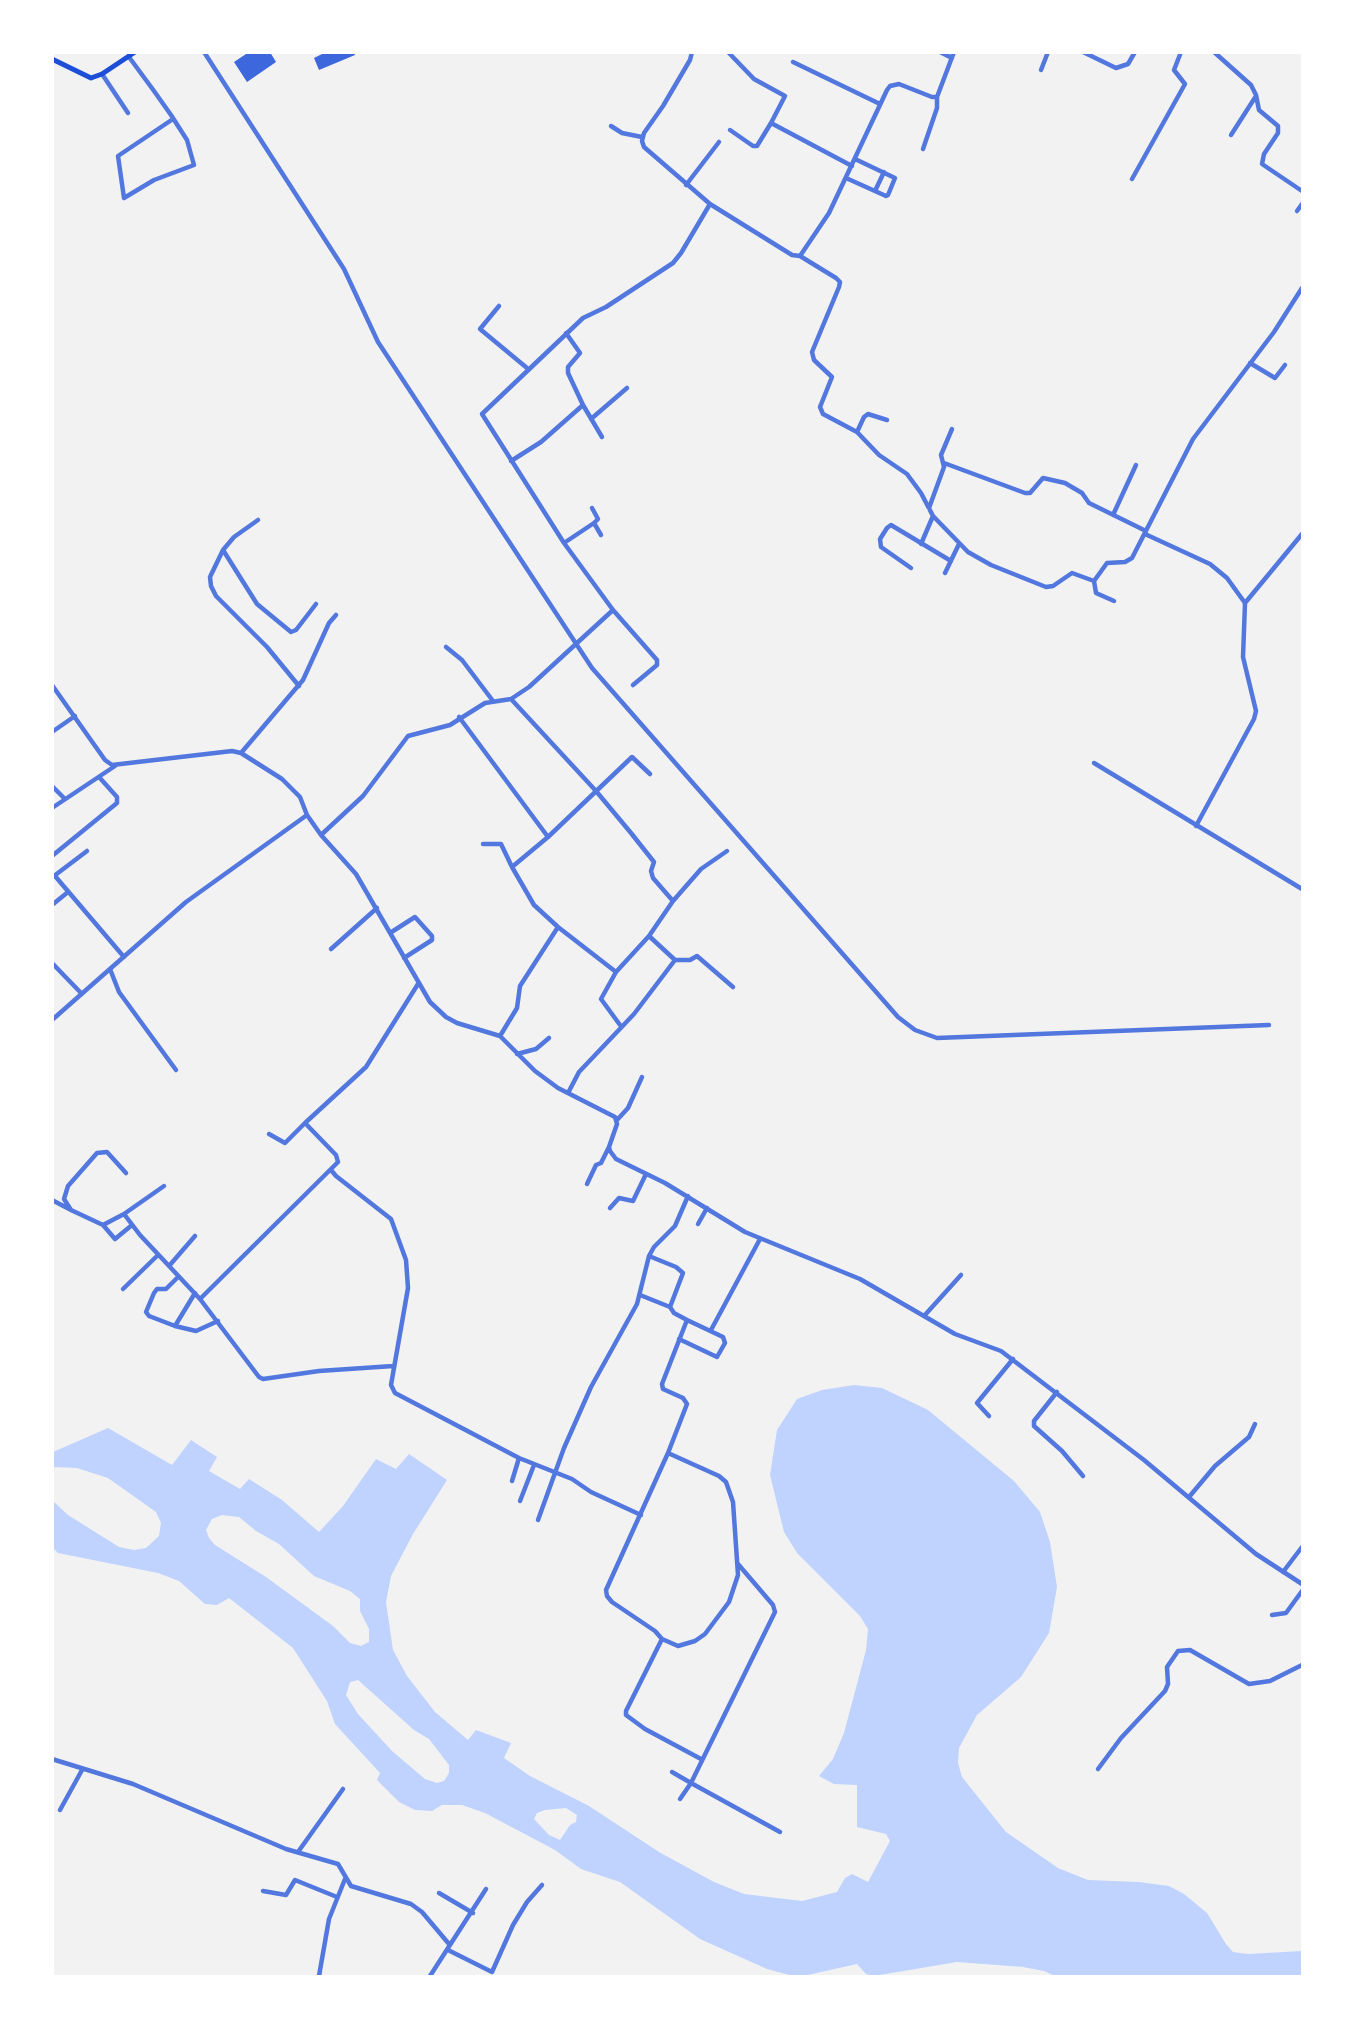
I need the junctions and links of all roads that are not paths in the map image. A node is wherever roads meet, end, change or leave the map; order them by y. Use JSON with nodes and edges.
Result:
{"nodes":[{"id":1,"x":135,"y":52,"type":"edge"},
{"id":2,"x":204,"y":52,"type":"edge"},
{"id":3,"x":692,"y":52,"type":"edge"},
{"id":4,"x":940,"y":52,"type":"edge"},
{"id":5,"x":1048,"y":52,"type":"edge"},
{"id":6,"x":1083,"y":52,"type":"edge"},
{"id":7,"x":1135,"y":52,"type":"edge"},
{"id":8,"x":1181,"y":52,"type":"edge"},
{"id":9,"x":1214,"y":52,"type":"edge"},
{"id":10,"x":729,"y":53,"type":"edge"},
{"id":11,"x":953,"y":55,"type":"edge"},
{"id":12,"x":129,"y":57,"type":"junction"},
{"id":13,"x":52,"y":59,"type":"edge"},
{"id":14,"x":793,"y":62,"type":"dead end"},
{"id":15,"x":1041,"y":70,"type":"dead end"},
{"id":16,"x":102,"y":74,"type":"junction"},
{"id":17,"x":789,"y":90,"type":"dead end"},
{"id":18,"x":1256,"y":95,"type":"junction"},
{"id":19,"x":785,"y":96,"type":"junction"},
{"id":20,"x":937,"y":97,"type":"junction"},
{"id":21,"x":880,"y":104,"type":"junction"},
{"id":22,"x":128,"y":113,"type":"dead end"},
{"id":23,"x":173,"y":119,"type":"junction"},
{"id":24,"x":771,"y":123,"type":"junction"},
{"id":25,"x":611,"y":126,"type":"dead end"},
{"id":26,"x":730,"y":130,"type":"dead end"},
{"id":27,"x":1231,"y":135,"type":"dead end"},
{"id":28,"x":642,"y":137,"type":"junction"},
{"id":29,"x":719,"y":142,"type":"dead end"},
{"id":30,"x":923,"y":149,"type":"dead end"},
{"id":31,"x":855,"y":159,"type":"junction"},
{"id":32,"x":852,"y":166,"type":"junction"},
{"id":33,"x":884,"y":172,"type":"junction"},
{"id":34,"x":846,"y":178,"type":"junction"},
{"id":35,"x":1132,"y":180,"type":"dead end"},
{"id":36,"x":686,"y":185,"type":"junction"},
{"id":37,"x":875,"y":191,"type":"junction"},
{"id":38,"x":1303,"y":191,"type":"edge"},
{"id":39,"x":710,"y":204,"type":"junction"},
{"id":40,"x":1303,"y":204,"type":"edge"},
{"id":41,"x":1297,"y":211,"type":"dead end"},
{"id":42,"x":800,"y":256,"type":"junction"},
{"id":43,"x":1303,"y":288,"type":"edge"},
{"id":44,"x":499,"y":306,"type":"dead end"},
{"id":45,"x":566,"y":333,"type":"junction"},
{"id":46,"x":1250,"y":363,"type":"junction"},
{"id":47,"x":1285,"y":365,"type":"dead end"},
{"id":48,"x":527,"y":368,"type":"junction"},
{"id":49,"x":627,"y":388,"type":"dead end"},
{"id":50,"x":583,"y":405,"type":"junction"},
{"id":51,"x":591,"y":419,"type":"junction"},
{"id":52,"x":887,"y":420,"type":"dead end"},
{"id":53,"x":952,"y":429,"type":"dead end"},
{"id":54,"x":857,"y":432,"type":"junction"},
{"id":55,"x":603,"y":436,"type":"dead end"},
{"id":56,"x":511,"y":461,"type":"junction"},
{"id":57,"x":944,"y":463,"type":"junction"},
{"id":58,"x":1136,"y":465,"type":"dead end"},
{"id":59,"x":592,"y":508,"type":"dead end"},
{"id":60,"x":928,"y":509,"type":"junction"},
{"id":61,"x":1113,"y":515,"type":"junction"},
{"id":62,"x":933,"y":516,"type":"junction"},
{"id":63,"x":258,"y":520,"type":"dead end"},
{"id":64,"x":594,"y":523,"type":"junction"},
{"id":65,"x":1146,"y":532,"type":"junction"},
{"id":66,"x":1303,"y":534,"type":"edge"},
{"id":67,"x":601,"y":535,"type":"dead end"},
{"id":68,"x":564,"y":544,"type":"junction"},
{"id":69,"x":921,"y":544,"type":"junction"},
{"id":70,"x":959,"y":544,"type":"junction"},
{"id":71,"x":223,"y":550,"type":"junction"},
{"id":72,"x":951,"y":561,"type":"junction"},
{"id":73,"x":911,"y":568,"type":"dead end"},
{"id":74,"x":945,"y":573,"type":"dead end"},
{"id":75,"x":1094,"y":581,"type":"junction"},
{"id":76,"x":1114,"y":601,"type":"dead end"},
{"id":77,"x":1245,"y":603,"type":"junction"},
{"id":78,"x":316,"y":604,"type":"dead end"},
{"id":79,"x":614,"y":610,"type":"junction"},
{"id":80,"x":336,"y":615,"type":"dead end"},
{"id":81,"x":576,"y":644,"type":"junction"},
{"id":82,"x":446,"y":648,"type":"dead end"},
{"id":83,"x":52,"y":685,"type":"edge"},
{"id":84,"x":633,"y":685,"type":"dead end"},
{"id":85,"x":299,"y":686,"type":"junction"},
{"id":86,"x":511,"y":699,"type":"junction"},
{"id":87,"x":493,"y":701,"type":"junction"},
{"id":88,"x":75,"y":716,"type":"junction"},
{"id":89,"x":459,"y":718,"type":"junction"},
{"id":90,"x":52,"y":732,"type":"edge"},
{"id":91,"x":241,"y":753,"type":"junction"},
{"id":92,"x":1094,"y":763,"type":"dead end"},
{"id":93,"x":116,"y":765,"type":"junction"},
{"id":94,"x":650,"y":774,"type":"dead end"},
{"id":95,"x":99,"y":777,"type":"junction"},
{"id":96,"x":52,"y":786,"type":"edge"},
{"id":97,"x":596,"y":791,"type":"junction"},
{"id":98,"x":65,"y":799,"type":"junction"},
{"id":99,"x":52,"y":808,"type":"edge"},
{"id":100,"x":307,"y":815,"type":"junction"},
{"id":101,"x":1196,"y":826,"type":"junction"},
{"id":102,"x":321,"y":835,"type":"junction"},
{"id":103,"x":548,"y":837,"type":"junction"},
{"id":104,"x":484,"y":844,"type":"dead end"},
{"id":105,"x":87,"y":851,"type":"dead end"},
{"id":106,"x":727,"y":851,"type":"dead end"},
{"id":107,"x":52,"y":856,"type":"edge"},
{"id":108,"x":512,"y":867,"type":"junction"},
{"id":109,"x":54,"y":875,"type":"edge"},
{"id":110,"x":1303,"y":890,"type":"edge"},
{"id":111,"x":68,"y":892,"type":"junction"},
{"id":112,"x":673,"y":901,"type":"junction"},
{"id":113,"x":52,"y":905,"type":"edge"},
{"id":114,"x":377,"y":908,"type":"junction"},
{"id":115,"x":558,"y":927,"type":"junction"},
{"id":116,"x":390,"y":933,"type":"junction"},
{"id":117,"x":649,"y":936,"type":"junction"},
{"id":118,"x":331,"y":949,"type":"dead end"},
{"id":119,"x":124,"y":957,"type":"junction"},
{"id":120,"x":404,"y":958,"type":"junction"},
{"id":121,"x":675,"y":960,"type":"junction"},
{"id":122,"x":52,"y":963,"type":"edge"},
{"id":123,"x":110,"y":969,"type":"junction"},
{"id":124,"x":616,"y":972,"type":"junction"},
{"id":125,"x":418,"y":984,"type":"junction"},
{"id":126,"x":733,"y":987,"type":"dead end"},
{"id":127,"x":82,"y":994,"type":"junction"},
{"id":128,"x":52,"y":1020,"type":"edge"},
{"id":129,"x":621,"y":1025,"type":"junction"},
{"id":130,"x":1269,"y":1026,"type":"dead end"},
{"id":131,"x":500,"y":1036,"type":"junction"},
{"id":132,"x":549,"y":1038,"type":"dead end"},
{"id":133,"x":517,"y":1054,"type":"junction"},
{"id":134,"x":176,"y":1070,"type":"dead end"},
{"id":135,"x":642,"y":1077,"type":"dead end"},
{"id":136,"x":568,"y":1093,"type":"junction"},
{"id":137,"x":617,"y":1120,"type":"junction"},
{"id":138,"x":305,"y":1123,"type":"junction"},
{"id":139,"x":269,"y":1134,"type":"dead end"},
{"id":140,"x":609,"y":1147,"type":"junction"},
{"id":141,"x":331,"y":1170,"type":"junction"},
{"id":142,"x":126,"y":1172,"type":"dead end"},
{"id":143,"x":646,"y":1174,"type":"junction"},
{"id":144,"x":587,"y":1184,"type":"dead end"},
{"id":145,"x":164,"y":1186,"type":"dead end"},
{"id":146,"x":688,"y":1196,"type":"junction"},
{"id":147,"x":52,"y":1200,"type":"edge"},
{"id":148,"x":610,"y":1208,"type":"dead end"},
{"id":149,"x":707,"y":1208,"type":"junction"},
{"id":150,"x":71,"y":1210,"type":"junction"},
{"id":151,"x":124,"y":1213,"type":"junction"},
{"id":152,"x":698,"y":1224,"type":"dead end"},
{"id":153,"x":103,"y":1225,"type":"junction"},
{"id":154,"x":132,"y":1225,"type":"junction"},
{"id":155,"x":195,"y":1236,"type":"dead end"},
{"id":156,"x":760,"y":1239,"type":"junction"},
{"id":157,"x":158,"y":1255,"type":"junction"},
{"id":158,"x":649,"y":1256,"type":"junction"},
{"id":159,"x":169,"y":1266,"type":"junction"},
{"id":160,"x":961,"y":1275,"type":"dead end"},
{"id":161,"x":178,"y":1277,"type":"junction"},
{"id":162,"x":123,"y":1289,"type":"dead end"},
{"id":163,"x":195,"y":1293,"type":"junction"},
{"id":164,"x":640,"y":1295,"type":"junction"},
{"id":165,"x":200,"y":1299,"type":"junction"},
{"id":166,"x":670,"y":1307,"type":"junction"},
{"id":167,"x":924,"y":1316,"type":"junction"},
{"id":168,"x":687,"y":1320,"type":"junction"},
{"id":169,"x":218,"y":1321,"type":"junction"},
{"id":170,"x":175,"y":1326,"type":"junction"},
{"id":171,"x":711,"y":1330,"type":"junction"},
{"id":172,"x":679,"y":1339,"type":"junction"},
{"id":173,"x":1013,"y":1359,"type":"junction"},
{"id":174,"x":394,"y":1366,"type":"junction"},
{"id":175,"x":1057,"y":1392,"type":"junction"},
{"id":176,"x":989,"y":1416,"type":"dead end"},
{"id":177,"x":1255,"y":1424,"type":"dead end"},
{"id":178,"x":668,"y":1453,"type":"junction"},
{"id":179,"x":519,"y":1458,"type":"junction"},
{"id":180,"x":534,"y":1465,"type":"junction"},
{"id":181,"x":556,"y":1472,"type":"junction"},
{"id":182,"x":1083,"y":1476,"type":"dead end"},
{"id":183,"x":512,"y":1481,"type":"dead end"},
{"id":184,"x":1189,"y":1497,"type":"junction"},
{"id":185,"x":520,"y":1501,"type":"dead end"},
{"id":186,"x":641,"y":1515,"type":"junction"},
{"id":187,"x":538,"y":1520,"type":"dead end"},
{"id":188,"x":1303,"y":1547,"type":"edge"},
{"id":189,"x":737,"y":1563,"type":"junction"},
{"id":190,"x":1283,"y":1572,"type":"junction"},
{"id":191,"x":1303,"y":1584,"type":"edge"},
{"id":192,"x":1303,"y":1591,"type":"edge"},
{"id":193,"x":1272,"y":1615,"type":"dead end"},
{"id":194,"x":662,"y":1639,"type":"junction"},
{"id":195,"x":1303,"y":1665,"type":"edge"},
{"id":196,"x":52,"y":1759,"type":"edge"},
{"id":197,"x":701,"y":1759,"type":"junction"},
{"id":198,"x":1098,"y":1769,"type":"dead end"},
{"id":199,"x":82,"y":1770,"type":"junction"},
{"id":200,"x":672,"y":1772,"type":"dead end"},
{"id":201,"x":691,"y":1783,"type":"junction"},
{"id":202,"x":343,"y":1789,"type":"dead end"},
{"id":203,"x":680,"y":1799,"type":"dead end"},
{"id":204,"x":61,"y":1810,"type":"dead end"},
{"id":205,"x":780,"y":1832,"type":"dead end"},
{"id":206,"x":298,"y":1852,"type":"junction"},
{"id":207,"x":346,"y":1878,"type":"junction"},
{"id":208,"x":542,"y":1885,"type":"dead end"},
{"id":209,"x":486,"y":1889,"type":"dead end"},
{"id":210,"x":263,"y":1891,"type":"dead end"},
{"id":211,"x":439,"y":1893,"type":"dead end"},
{"id":212,"x":337,"y":1897,"type":"junction"},
{"id":213,"x":473,"y":1913,"type":"junction"},
{"id":214,"x":449,"y":1944,"type":"junction"},
{"id":215,"x":448,"y":1950,"type":"junction"},
{"id":216,"x":319,"y":1976,"type":"edge"},
{"id":217,"x":430,"y":1976,"type":"edge"}],
"edges":[{"from":1,"to":12,"type":"main road"},
{"from":2,"to":81,"type":"street"},
{"from":3,"to":28,"type":"street"},
{"from":4,"to":11,"type":"street"},
{"from":5,"to":15,"type":"street"},
{"from":6,"to":7,"type":"street"},
{"from":8,"to":35,"type":"street"},
{"from":9,"to":18,"type":"street"},
{"from":10,"to":19,"type":"street"},
{"from":11,"to":20,"type":"street"},
{"from":12,"to":16,"type":"main road"},
{"from":12,"to":23,"type":"street"},
{"from":13,"to":16,"type":"main road"},
{"from":14,"to":21,"type":"street"},
{"from":16,"to":22,"type":"street"},
{"from":17,"to":19,"type":"street"},
{"from":18,"to":27,"type":"street"},
{"from":18,"to":38,"type":"street"},
{"from":19,"to":24,"type":"street"},
{"from":20,"to":21,"type":"street"},
{"from":20,"to":30,"type":"street"},
{"from":21,"to":31,"type":"street"},
{"from":23,"to":23,"type":"street"},
{"from":24,"to":26,"type":"street"},
{"from":24,"to":32,"type":"street"},
{"from":25,"to":28,"type":"street"},
{"from":28,"to":36,"type":"street"},
{"from":29,"to":36,"type":"street"},
{"from":31,"to":32,"type":"street"},
{"from":31,"to":33,"type":"street"},
{"from":32,"to":34,"type":"street"},
{"from":33,"to":37,"type":"street"},
{"from":33,"to":37,"type":"street"},
{"from":34,"to":37,"type":"street"},
{"from":34,"to":42,"type":"street"},
{"from":36,"to":39,"type":"street"},
{"from":39,"to":42,"type":"street"},
{"from":39,"to":45,"type":"street"},
{"from":40,"to":41,"type":"street"},
{"from":42,"to":54,"type":"street"},
{"from":43,"to":46,"type":"street"},
{"from":44,"to":48,"type":"street"},
{"from":45,"to":48,"type":"street"},
{"from":45,"to":50,"type":"street"},
{"from":46,"to":47,"type":"street"},
{"from":46,"to":65,"type":"street"},
{"from":48,"to":56,"type":"street"},
{"from":49,"to":51,"type":"street"},
{"from":50,"to":51,"type":"street"},
{"from":50,"to":56,"type":"street"},
{"from":51,"to":55,"type":"street"},
{"from":52,"to":54,"type":"street"},
{"from":53,"to":57,"type":"street"},
{"from":54,"to":60,"type":"street"},
{"from":56,"to":68,"type":"street"},
{"from":57,"to":60,"type":"street"},
{"from":57,"to":61,"type":"street"},
{"from":58,"to":61,"type":"street"},
{"from":59,"to":64,"type":"street"},
{"from":60,"to":62,"type":"street"},
{"from":61,"to":65,"type":"street"},
{"from":62,"to":69,"type":"street"},
{"from":62,"to":70,"type":"street"},
{"from":63,"to":71,"type":"street"},
{"from":64,"to":67,"type":"street"},
{"from":64,"to":68,"type":"street"},
{"from":65,"to":75,"type":"street"},
{"from":65,"to":77,"type":"street"},
{"from":66,"to":77,"type":"street"},
{"from":68,"to":79,"type":"street"},
{"from":69,"to":72,"type":"street"},
{"from":69,"to":73,"type":"street"},
{"from":70,"to":72,"type":"street"},
{"from":70,"to":75,"type":"street"},
{"from":71,"to":78,"type":"street"},
{"from":71,"to":85,"type":"street"},
{"from":72,"to":74,"type":"street"},
{"from":75,"to":76,"type":"street"},
{"from":77,"to":101,"type":"street"},
{"from":79,"to":81,"type":"street"},
{"from":79,"to":84,"type":"street"},
{"from":80,"to":85,"type":"street"},
{"from":81,"to":86,"type":"street"},
{"from":81,"to":130,"type":"street"},
{"from":82,"to":87,"type":"street"},
{"from":83,"to":88,"type":"street"},
{"from":85,"to":91,"type":"street"},
{"from":86,"to":87,"type":"street"},
{"from":86,"to":97,"type":"street"},
{"from":87,"to":89,"type":"street"},
{"from":88,"to":90,"type":"street"},
{"from":88,"to":93,"type":"street"},
{"from":89,"to":102,"type":"street"},
{"from":89,"to":103,"type":"street"},
{"from":91,"to":93,"type":"street"},
{"from":91,"to":100,"type":"street"},
{"from":92,"to":101,"type":"street"},
{"from":93,"to":95,"type":"street"},
{"from":94,"to":97,"type":"street"},
{"from":95,"to":98,"type":"street"},
{"from":95,"to":107,"type":"street"},
{"from":96,"to":98,"type":"street"},
{"from":97,"to":103,"type":"street"},
{"from":97,"to":112,"type":"street"},
{"from":98,"to":99,"type":"street"},
{"from":100,"to":102,"type":"street"},
{"from":100,"to":119,"type":"street"},
{"from":101,"to":110,"type":"street"},
{"from":102,"to":114,"type":"street"},
{"from":103,"to":108,"type":"street"},
{"from":104,"to":108,"type":"street"},
{"from":105,"to":109,"type":"street"},
{"from":106,"to":112,"type":"street"},
{"from":108,"to":115,"type":"street"},
{"from":109,"to":111,"type":"street"},
{"from":111,"to":113,"type":"street"},
{"from":111,"to":119,"type":"street"},
{"from":112,"to":117,"type":"street"},
{"from":114,"to":116,"type":"street"},
{"from":114,"to":118,"type":"street"},
{"from":115,"to":124,"type":"street"},
{"from":115,"to":131,"type":"street"},
{"from":116,"to":120,"type":"street"},
{"from":116,"to":120,"type":"street"},
{"from":117,"to":121,"type":"street"},
{"from":117,"to":124,"type":"street"},
{"from":119,"to":123,"type":"street"},
{"from":120,"to":125,"type":"street"},
{"from":121,"to":126,"type":"street"},
{"from":121,"to":129,"type":"street"},
{"from":122,"to":127,"type":"street"},
{"from":123,"to":127,"type":"street"},
{"from":123,"to":134,"type":"street"},
{"from":124,"to":129,"type":"street"},
{"from":125,"to":131,"type":"street"},
{"from":125,"to":138,"type":"street"},
{"from":127,"to":128,"type":"street"},
{"from":129,"to":136,"type":"street"},
{"from":131,"to":133,"type":"street"},
{"from":132,"to":133,"type":"street"},
{"from":133,"to":136,"type":"street"},
{"from":135,"to":137,"type":"street"},
{"from":136,"to":137,"type":"street"},
{"from":137,"to":140,"type":"street"},
{"from":138,"to":139,"type":"street"},
{"from":138,"to":141,"type":"street"},
{"from":140,"to":143,"type":"street"},
{"from":140,"to":144,"type":"street"},
{"from":141,"to":165,"type":"street"},
{"from":141,"to":174,"type":"street"},
{"from":142,"to":150,"type":"street"},
{"from":143,"to":146,"type":"street"},
{"from":143,"to":148,"type":"street"},
{"from":145,"to":151,"type":"street"},
{"from":146,"to":149,"type":"street"},
{"from":146,"to":158,"type":"street"},
{"from":147,"to":150,"type":"street"},
{"from":149,"to":152,"type":"street"},
{"from":149,"to":156,"type":"street"},
{"from":150,"to":153,"type":"street"},
{"from":151,"to":153,"type":"street"},
{"from":151,"to":154,"type":"street"},
{"from":153,"to":154,"type":"street"},
{"from":154,"to":157,"type":"street"},
{"from":155,"to":159,"type":"street"},
{"from":156,"to":167,"type":"street"},
{"from":156,"to":171,"type":"street"},
{"from":157,"to":159,"type":"street"},
{"from":157,"to":162,"type":"street"},
{"from":158,"to":164,"type":"street"},
{"from":158,"to":166,"type":"street"},
{"from":159,"to":161,"type":"street"},
{"from":160,"to":167,"type":"street"},
{"from":161,"to":163,"type":"street"},
{"from":161,"to":170,"type":"street"},
{"from":163,"to":165,"type":"street"},
{"from":163,"to":170,"type":"street"},
{"from":164,"to":166,"type":"street"},
{"from":164,"to":181,"type":"street"},
{"from":165,"to":169,"type":"street"},
{"from":166,"to":168,"type":"street"},
{"from":167,"to":173,"type":"street"},
{"from":168,"to":171,"type":"street"},
{"from":168,"to":172,"type":"street"},
{"from":169,"to":170,"type":"street"},
{"from":169,"to":174,"type":"street"},
{"from":171,"to":172,"type":"street"},
{"from":172,"to":178,"type":"street"},
{"from":173,"to":175,"type":"street"},
{"from":173,"to":176,"type":"street"},
{"from":174,"to":179,"type":"street"},
{"from":175,"to":182,"type":"street"},
{"from":175,"to":184,"type":"street"},
{"from":177,"to":184,"type":"street"},
{"from":178,"to":186,"type":"street"},
{"from":178,"to":189,"type":"street"},
{"from":179,"to":180,"type":"street"},
{"from":179,"to":183,"type":"street"},
{"from":180,"to":181,"type":"street"},
{"from":180,"to":185,"type":"street"},
{"from":181,"to":186,"type":"street"},
{"from":181,"to":187,"type":"street"},
{"from":184,"to":190,"type":"street"},
{"from":186,"to":194,"type":"street"},
{"from":188,"to":190,"type":"street"},
{"from":189,"to":194,"type":"street"},
{"from":189,"to":197,"type":"street"},
{"from":190,"to":191,"type":"street"},
{"from":192,"to":193,"type":"street"},
{"from":194,"to":197,"type":"street"},
{"from":195,"to":198,"type":"street"},
{"from":196,"to":199,"type":"street"},
{"from":197,"to":201,"type":"street"},
{"from":199,"to":204,"type":"street"},
{"from":199,"to":206,"type":"street"},
{"from":200,"to":201,"type":"street"},
{"from":201,"to":203,"type":"street"},
{"from":201,"to":205,"type":"street"},
{"from":202,"to":206,"type":"street"},
{"from":206,"to":207,"type":"street"},
{"from":207,"to":212,"type":"street"},
{"from":207,"to":214,"type":"street"},
{"from":208,"to":215,"type":"street"},
{"from":209,"to":213,"type":"street"},
{"from":210,"to":212,"type":"street"},
{"from":211,"to":213,"type":"street"},
{"from":212,"to":216,"type":"street"},
{"from":213,"to":214,"type":"street"},
{"from":214,"to":215,"type":"street"},
{"from":215,"to":217,"type":"street"}]}
